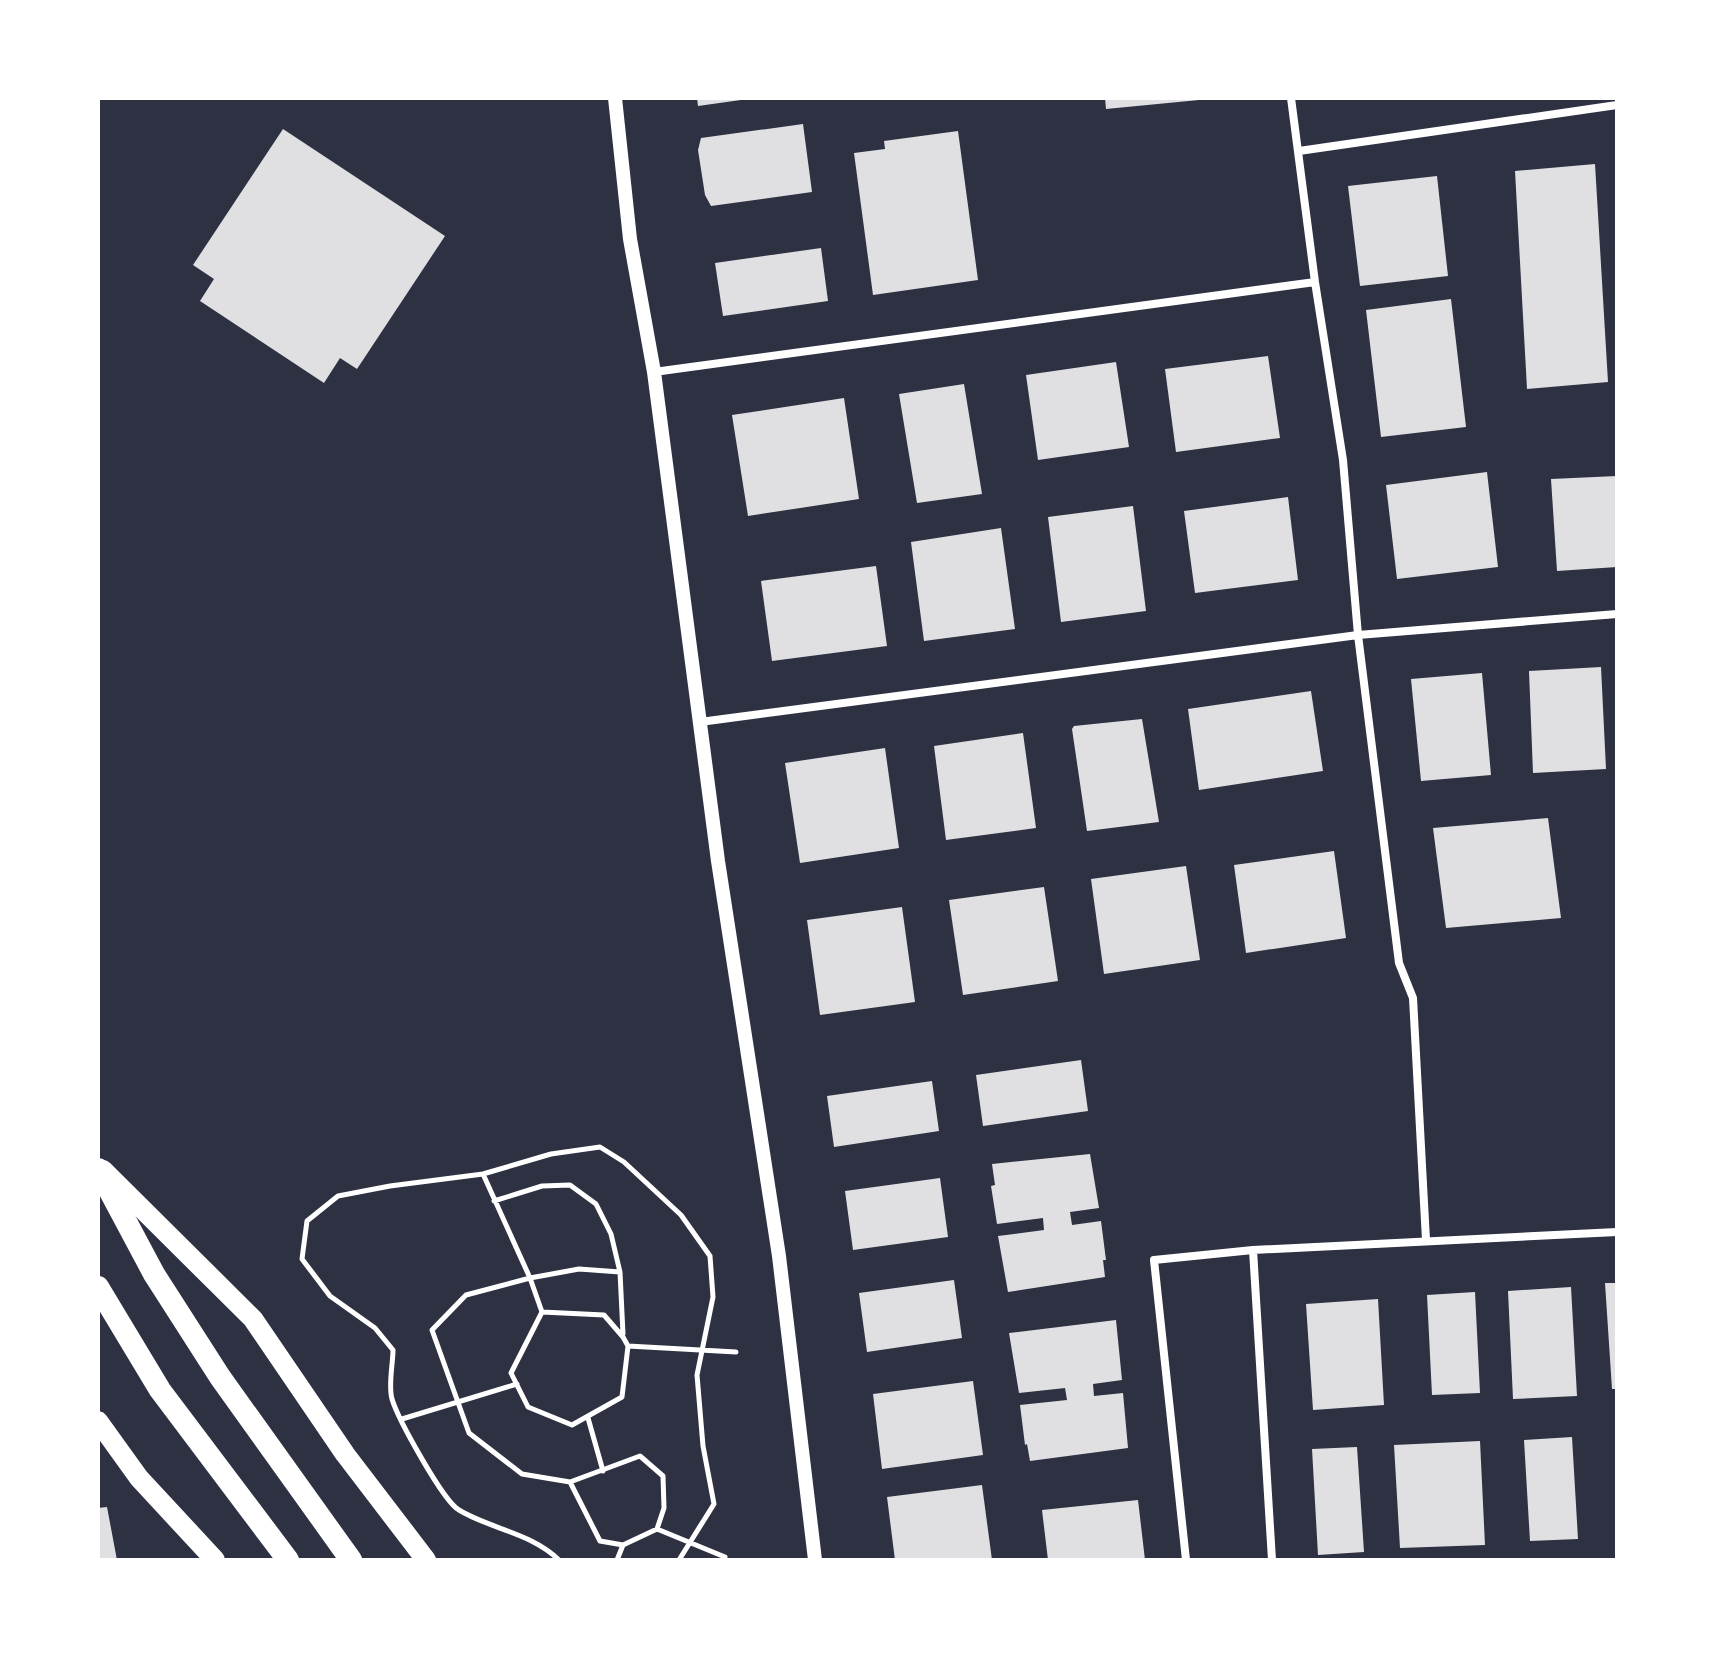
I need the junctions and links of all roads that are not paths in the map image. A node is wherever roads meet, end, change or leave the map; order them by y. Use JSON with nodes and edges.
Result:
{"nodes":[{"id":1,"x":615,"y":98,"type":"edge"},
{"id":2,"x":1291,"y":98,"type":"edge"},
{"id":3,"x":1617,"y":105,"type":"edge"},
{"id":4,"x":1299,"y":151,"type":"junction"},
{"id":5,"x":1315,"y":282,"type":"junction"},
{"id":6,"x":654,"y":372,"type":"junction"},
{"id":7,"x":1617,"y":614,"type":"edge"},
{"id":8,"x":1358,"y":635,"type":"junction"},
{"id":9,"x":700,"y":722,"type":"junction"},
{"id":10,"x":98,"y":1168,"type":"edge"},
{"id":11,"x":1617,"y":1232,"type":"edge"},
{"id":12,"x":1426,"y":1240,"type":"junction"},
{"id":13,"x":1253,"y":1250,"type":"junction"},
{"id":14,"x":98,"y":1287,"type":"edge"},
{"id":15,"x":98,"y":1421,"type":"edge"},
{"id":16,"x":215,"y":1560,"type":"edge"},
{"id":17,"x":288,"y":1560,"type":"edge"},
{"id":18,"x":351,"y":1560,"type":"edge"},
{"id":19,"x":426,"y":1560,"type":"edge"},
{"id":20,"x":815,"y":1560,"type":"edge"},
{"id":21,"x":1186,"y":1560,"type":"edge"},
{"id":22,"x":1272,"y":1560,"type":"edge"}],
"edges":[{"from":1,"to":6,"type":"street"},
{"from":2,"to":4,"type":"street"},
{"from":3,"to":4,"type":"street"},
{"from":4,"to":5,"type":"street"},
{"from":5,"to":6,"type":"street"},
{"from":5,"to":8,"type":"street"},
{"from":6,"to":9,"type":"street"},
{"from":7,"to":8,"type":"street"},
{"from":8,"to":9,"type":"street"},
{"from":8,"to":12,"type":"street"},
{"from":9,"to":20,"type":"street"},
{"from":10,"to":18,"type":"highway"},
{"from":10,"to":19,"type":"main road"},
{"from":11,"to":12,"type":"street"},
{"from":12,"to":13,"type":"street"},
{"from":13,"to":21,"type":"street"},
{"from":13,"to":22,"type":"street"},
{"from":14,"to":17,"type":"highway"},
{"from":15,"to":16,"type":"main road"}]}
